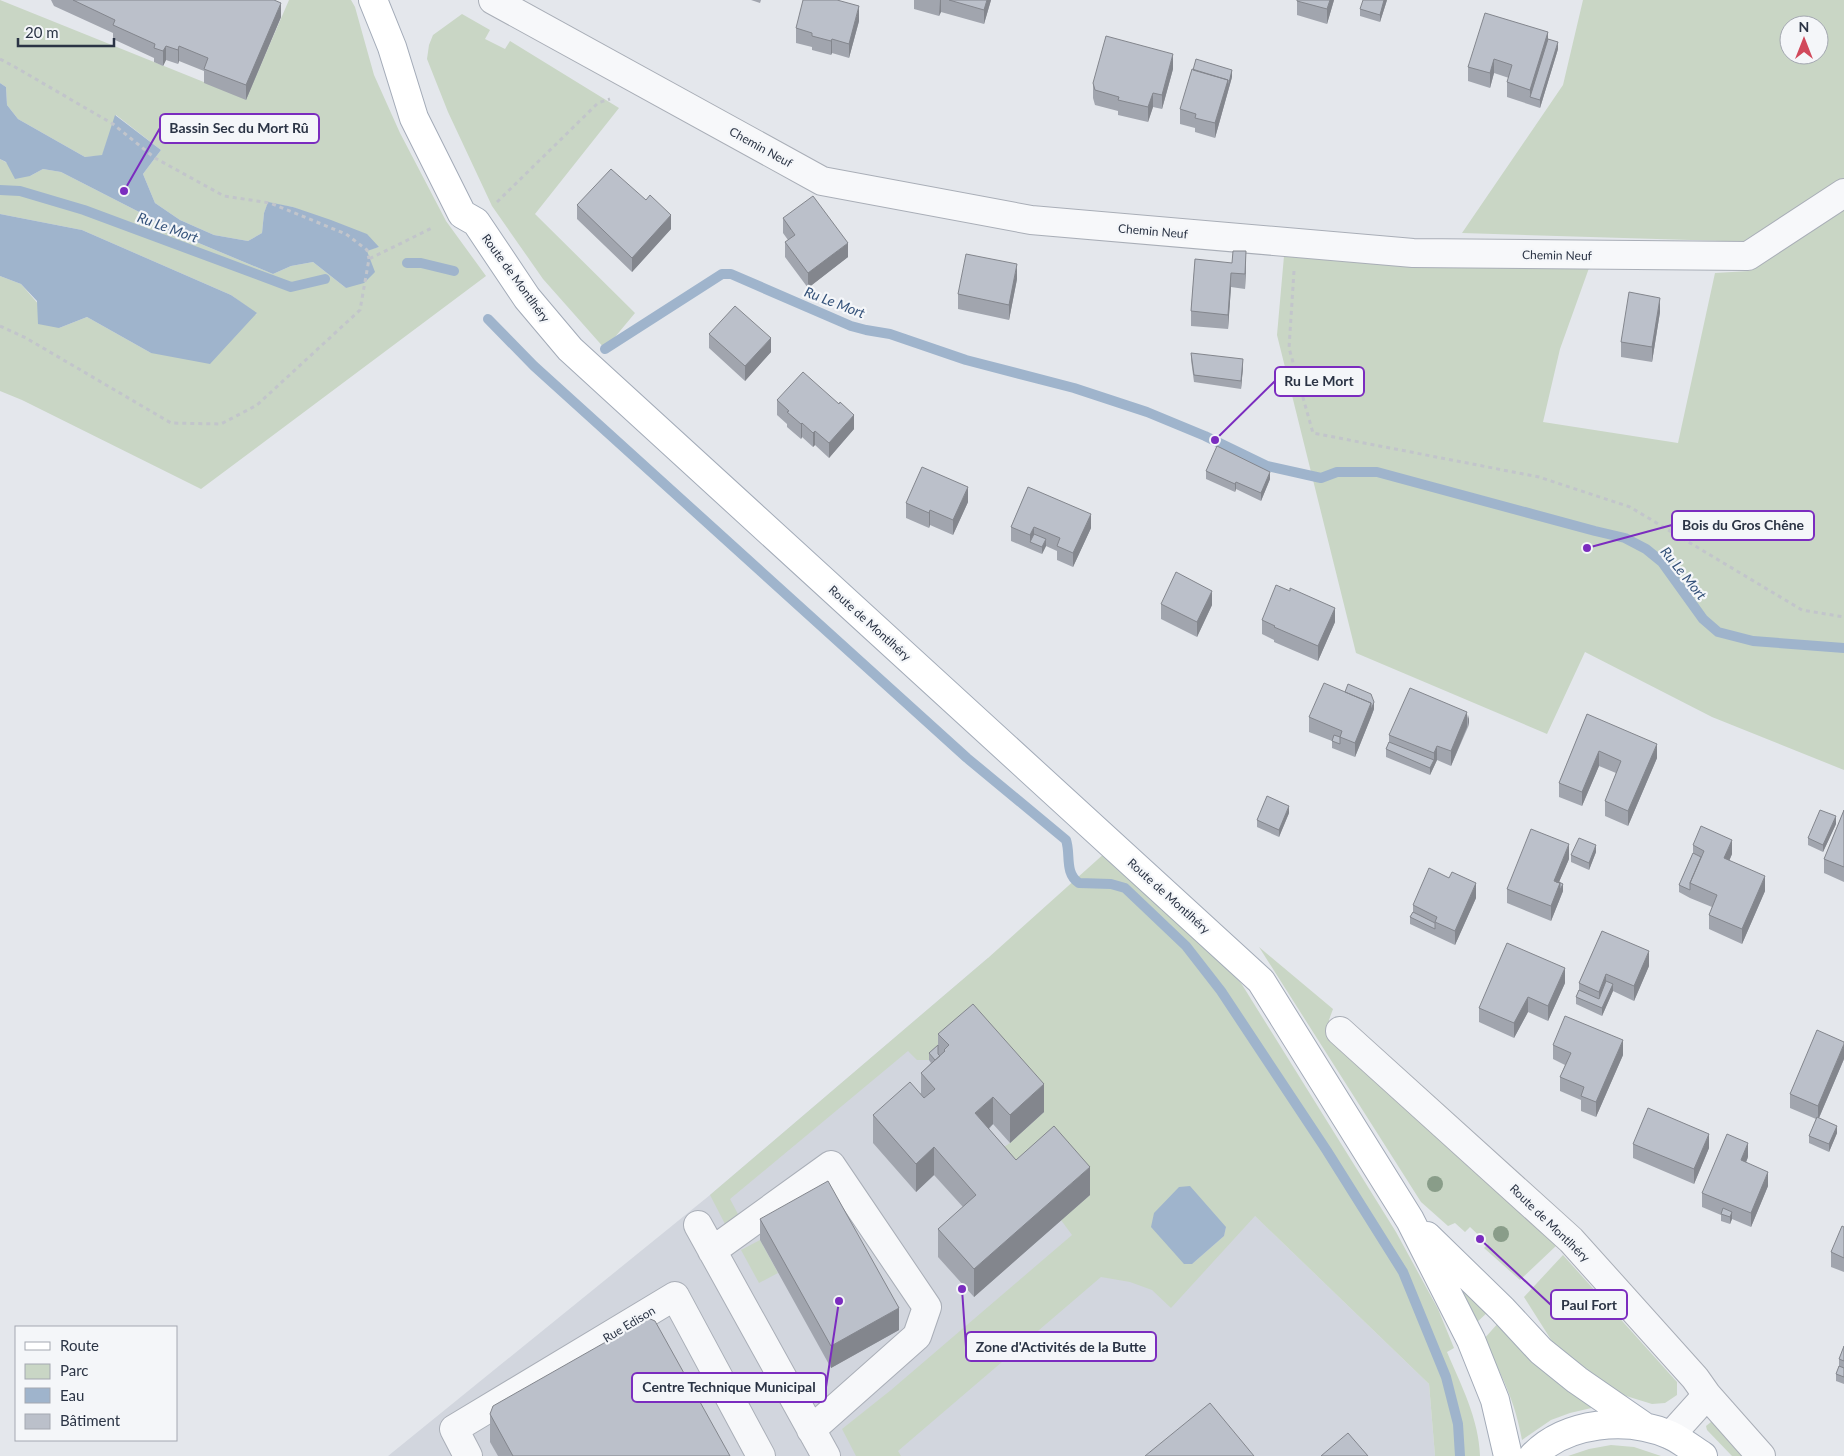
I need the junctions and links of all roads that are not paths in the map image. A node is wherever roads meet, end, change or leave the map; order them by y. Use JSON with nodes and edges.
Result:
{"nodes":[{"id":1,"x":493,"y":0,"type":"edge"},
{"id":2,"x":377,"y":1,"type":"edge"},
{"id":3,"x":1844,"y":193,"type":"edge"},
{"id":4,"x":1340,"y":1031,"type":"dead end"},
{"id":5,"x":1410,"y":1220,"type":"junction"},
{"id":6,"x":698,"y":1225,"type":"dead end"},
{"id":7,"x":712,"y":1251,"type":"junction"},
{"id":8,"x":1707,"y":1395,"type":"junction"},
{"id":9,"x":1645,"y":1427,"type":"junction"},
{"id":10,"x":811,"y":1430,"type":"junction"},
{"id":11,"x":1671,"y":1435,"type":"junction"},
{"id":12,"x":468,"y":1456,"type":"edge"},
{"id":13,"x":761,"y":1456,"type":"edge"},
{"id":14,"x":826,"y":1456,"type":"edge"},
{"id":15,"x":1508,"y":1456,"type":"edge"},
{"id":16,"x":1533,"y":1456,"type":"edge"},
{"id":17,"x":1703,"y":1456,"type":"edge"},
{"id":18,"x":1761,"y":1456,"type":"edge"}],
"edges":[{"from":1,"to":3,"type":"street","name":"Chemin Neuf"},
{"from":2,"to":5,"type":"main road","name":"Route de Montlhéry"},
{"from":4,"to":8,"type":"street","name":"Route de Montlhéry"},
{"from":5,"to":9,"type":"main road","name":"Route de Montlhéry"},
{"from":5,"to":15,"type":"main road","name":"Route de Montlhéry"},
{"from":6,"to":7,"type":"street"},
{"from":7,"to":10,"type":"street"},
{"from":7,"to":10,"type":"street"},
{"from":8,"to":11,"type":"street"},
{"from":8,"to":18,"type":"street","name":"Route de Montlhéry"},
{"from":9,"to":11,"type":"main road"},
{"from":9,"to":16,"type":"main road"},
{"from":10,"to":14,"type":"street"},
{"from":11,"to":17,"type":"main road"},
{"from":12,"to":13,"type":"street","name":"Rue Edison"}]}
